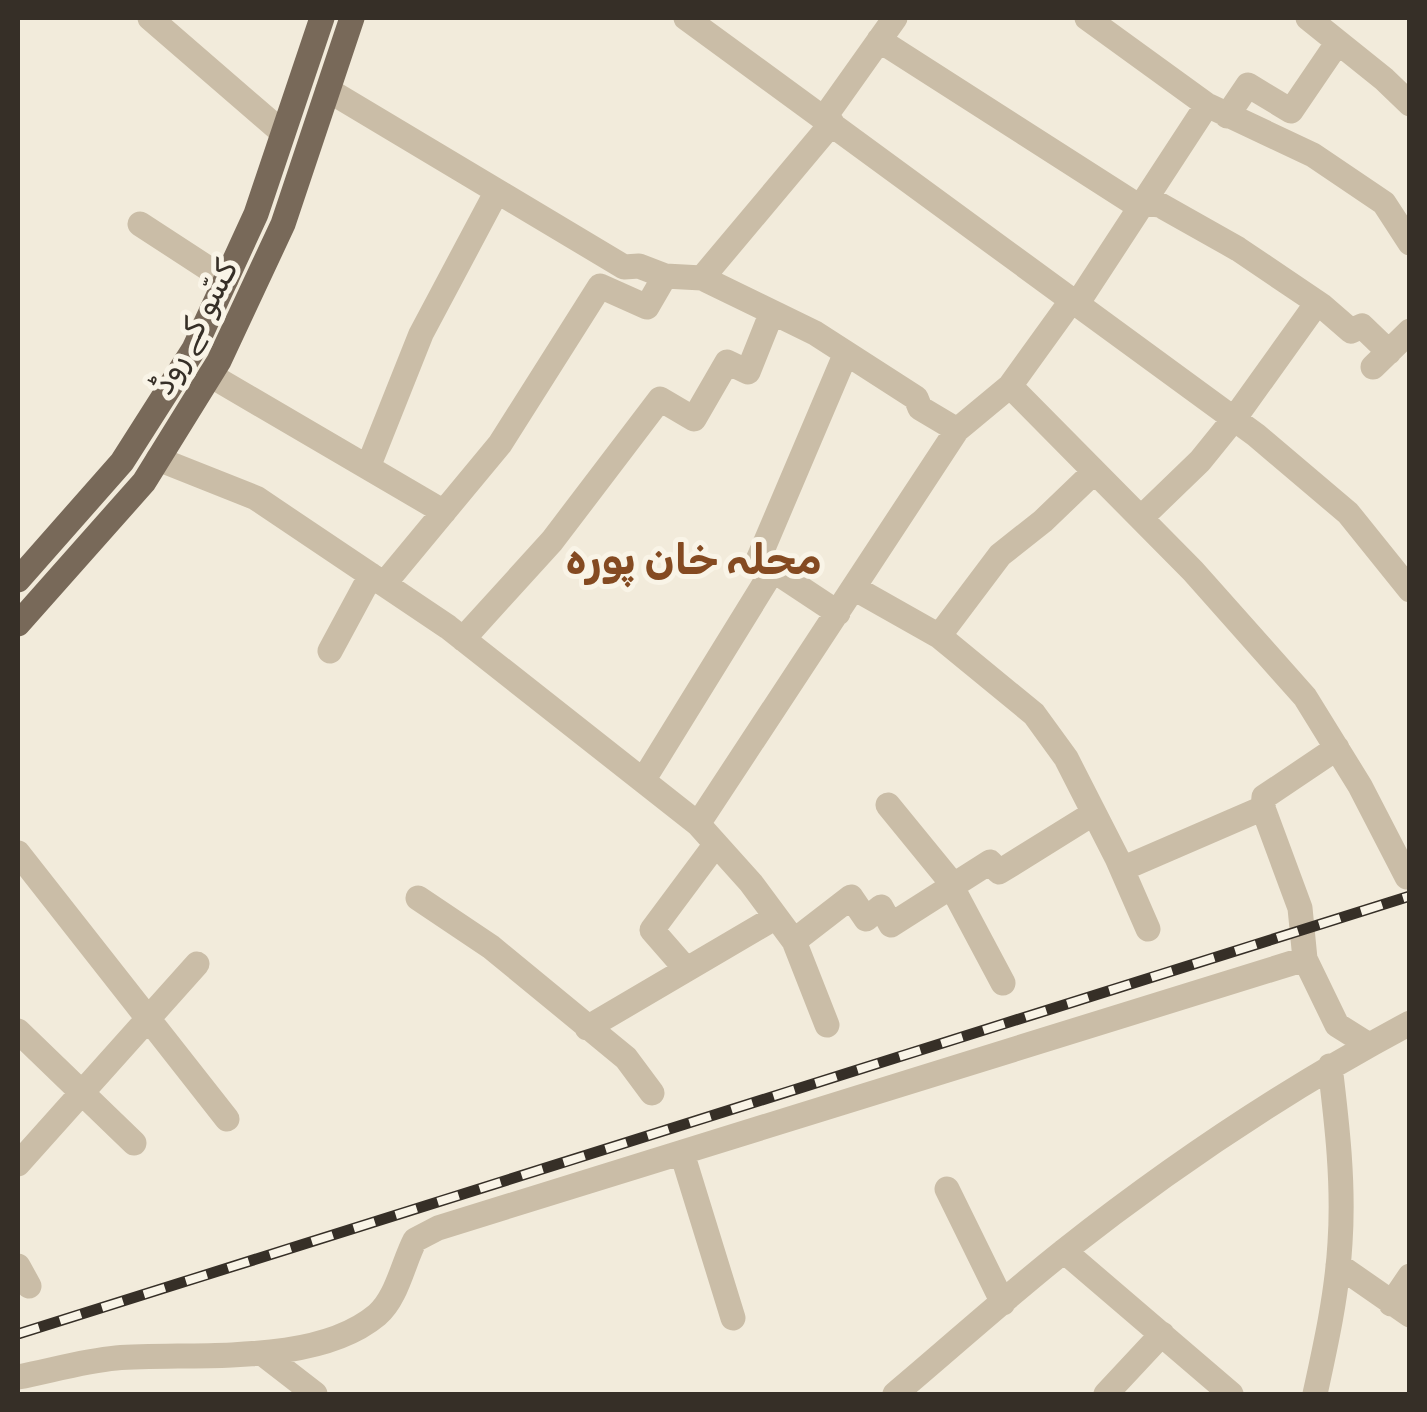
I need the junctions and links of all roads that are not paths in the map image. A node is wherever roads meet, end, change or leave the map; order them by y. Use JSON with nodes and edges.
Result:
{"nodes":[{"id":1,"x":150,"y":18,"type":"edge"},
{"id":2,"x":322,"y":18,"type":"edge"},
{"id":3,"x":352,"y":18,"type":"edge"},
{"id":4,"x":686,"y":18,"type":"edge"},
{"id":5,"x":895,"y":18,"type":"edge"},
{"id":6,"x":1087,"y":18,"type":"edge"},
{"id":7,"x":1308,"y":18,"type":"edge"},
{"id":8,"x":879,"y":40,"type":"junction"},
{"id":9,"x":1338,"y":42,"type":"junction"},
{"id":10,"x":328,"y":90,"type":"junction"},
{"id":11,"x":1410,"y":104,"type":"edge"},
{"id":12,"x":1217,"y":110,"type":"junction"},
{"id":13,"x":828,"y":120,"type":"junction"},
{"id":14,"x":283,"y":133,"type":"junction"},
{"id":15,"x":497,"y":191,"type":"junction"},
{"id":16,"x":1141,"y":203,"type":"junction"},
{"id":17,"x":140,"y":224,"type":"dead end"},
{"id":18,"x":1410,"y":244,"type":"edge"},
{"id":19,"x":665,"y":276,"type":"junction"},
{"id":20,"x":702,"y":278,"type":"junction"},
{"id":21,"x":226,"y":280,"type":"junction"},
{"id":22,"x":1074,"y":302,"type":"junction"},
{"id":23,"x":1317,"y":302,"type":"junction"},
{"id":24,"x":772,"y":312,"type":"junction"},
{"id":25,"x":1410,"y":331,"type":"edge"},
{"id":26,"x":846,"y":353,"type":"junction"},
{"id":27,"x":210,"y":375,"type":"junction"},
{"id":28,"x":1010,"y":386,"type":"junction"},
{"id":29,"x":1234,"y":419,"type":"junction"},
{"id":30,"x":957,"y":430,"type":"junction"},
{"id":31,"x":158,"y":460,"type":"junction"},
{"id":32,"x":368,"y":467,"type":"junction"},
{"id":33,"x":1094,"y":472,"type":"junction"},
{"id":34,"x":444,"y":512,"type":"junction"},
{"id":35,"x":1140,"y":518,"type":"junction"},
{"id":36,"x":20,"y":570,"type":"edge"},
{"id":37,"x":773,"y":570,"type":"junction"},
{"id":38,"x":378,"y":580,"type":"junction"},
{"id":39,"x":854,"y":588,"type":"junction"},
{"id":40,"x":1410,"y":590,"type":"edge"},
{"id":41,"x":838,"y":613,"type":"junction"},
{"id":42,"x":18,"y":624,"type":"edge"},
{"id":43,"x":939,"y":636,"type":"junction"},
{"id":44,"x":463,"y":639,"type":"junction"},
{"id":45,"x":330,"y":652,"type":"dead end"},
{"id":46,"x":1337,"y":748,"type":"junction"},
{"id":47,"x":644,"y":778,"type":"junction"},
{"id":48,"x":888,"y":804,"type":"dead end"},
{"id":49,"x":1262,"y":808,"type":"junction"},
{"id":50,"x":1094,"y":813,"type":"junction"},
{"id":51,"x":698,"y":824,"type":"junction"},
{"id":52,"x":716,"y":844,"type":"junction"},
{"id":53,"x":18,"y":853,"type":"edge"},
{"id":54,"x":1122,"y":868,"type":"junction"},
{"id":55,"x":1407,"y":878,"type":"dead end"},
{"id":56,"x":952,"y":887,"type":"junction"},
{"id":57,"x":418,"y":898,"type":"dead end"},
{"id":58,"x":776,"y":917,"type":"junction"},
{"id":59,"x":1148,"y":928,"type":"dead end"},
{"id":60,"x":794,"y":941,"type":"junction"},
{"id":61,"x":1304,"y":959,"type":"junction"},
{"id":62,"x":198,"y":964,"type":"dead end"},
{"id":63,"x":686,"y":970,"type":"junction"},
{"id":64,"x":1004,"y":982,"type":"dead end"},
{"id":65,"x":150,"y":1018,"type":"junction"},
{"id":66,"x":1410,"y":1023,"type":"edge"},
{"id":67,"x":826,"y":1025,"type":"dead end"},
{"id":68,"x":586,"y":1028,"type":"junction"},
{"id":69,"x":18,"y":1030,"type":"edge"},
{"id":70,"x":1369,"y":1044,"type":"junction"},
{"id":71,"x":1330,"y":1066,"type":"junction"},
{"id":72,"x":652,"y":1093,"type":"dead end"},
{"id":73,"x":82,"y":1094,"type":"junction"},
{"id":74,"x":227,"y":1119,"type":"dead end"},
{"id":75,"x":134,"y":1143,"type":"dead end"},
{"id":76,"x":682,"y":1153,"type":"junction"},
{"id":77,"x":18,"y":1164,"type":"edge"},
{"id":78,"x":947,"y":1189,"type":"dead end"},
{"id":79,"x":1064,"y":1251,"type":"junction"},
{"id":80,"x":1338,"y":1265,"type":"junction"},
{"id":81,"x":1410,"y":1276,"type":"edge"},
{"id":82,"x":1003,"y":1303,"type":"junction"},
{"id":83,"x":1400,"y":1309,"type":"edge"},
{"id":84,"x":733,"y":1318,"type":"dead end"},
{"id":85,"x":1162,"y":1334,"type":"junction"},
{"id":86,"x":262,"y":1354,"type":"junction"},
{"id":87,"x":18,"y":1377,"type":"edge"},
{"id":88,"x":315,"y":1394,"type":"edge"},
{"id":89,"x":894,"y":1394,"type":"edge"},
{"id":90,"x":1106,"y":1394,"type":"edge"},
{"id":91,"x":1231,"y":1394,"type":"edge"},
{"id":92,"x":1315,"y":1394,"type":"edge"}],
"edges":[{"from":1,"to":14,"type":"street"},
{"from":2,"to":14,"type":"main road","name":"کسّو کے روڈ"},
{"from":3,"to":10,"type":"main road","name":"کسّو کے روڈ"},
{"from":4,"to":13,"type":"street"},
{"from":5,"to":8,"type":"street"},
{"from":6,"to":12,"type":"street"},
{"from":7,"to":9,"type":"street"},
{"from":8,"to":13,"type":"street"},
{"from":8,"to":16,"type":"street"},
{"from":9,"to":11,"type":"street"},
{"from":9,"to":12,"type":"street"},
{"from":10,"to":15,"type":"street"},
{"from":10,"to":27,"type":"main road","name":"کسّو کے روڈ"},
{"from":12,"to":16,"type":"street"},
{"from":12,"to":18,"type":"street"},
{"from":13,"to":20,"type":"street"},
{"from":13,"to":22,"type":"street"},
{"from":14,"to":21,"type":"main road","name":"کسّو کے روڈ"},
{"from":15,"to":19,"type":"street"},
{"from":15,"to":32,"type":"street"},
{"from":16,"to":22,"type":"street"},
{"from":16,"to":23,"type":"street"},
{"from":17,"to":21,"type":"street"},
{"from":19,"to":20,"type":"street"},
{"from":19,"to":34,"type":"street"},
{"from":20,"to":24,"type":"street"},
{"from":21,"to":36,"type":"main road","name":"کسّو کے روڈ"},
{"from":22,"to":28,"type":"street"},
{"from":22,"to":29,"type":"street"},
{"from":23,"to":25,"type":"street"},
{"from":23,"to":29,"type":"street"},
{"from":24,"to":26,"type":"street"},
{"from":24,"to":44,"type":"street"},
{"from":26,"to":30,"type":"street"},
{"from":26,"to":37,"type":"street"},
{"from":27,"to":31,"type":"main road","name":"کسّو کے روڈ"},
{"from":27,"to":32,"type":"street"},
{"from":28,"to":30,"type":"street"},
{"from":28,"to":33,"type":"street"},
{"from":29,"to":35,"type":"street"},
{"from":29,"to":40,"type":"street"},
{"from":30,"to":39,"type":"street"},
{"from":31,"to":38,"type":"street"},
{"from":31,"to":42,"type":"main road","name":"کسّو کے روڈ"},
{"from":32,"to":34,"type":"street"},
{"from":33,"to":35,"type":"street"},
{"from":33,"to":43,"type":"street"},
{"from":34,"to":38,"type":"street"},
{"from":35,"to":46,"type":"street"},
{"from":37,"to":41,"type":"street"},
{"from":37,"to":47,"type":"street"},
{"from":38,"to":44,"type":"street"},
{"from":38,"to":45,"type":"street"},
{"from":39,"to":41,"type":"street"},
{"from":39,"to":43,"type":"street"},
{"from":41,"to":51,"type":"street"},
{"from":43,"to":50,"type":"street"},
{"from":44,"to":47,"type":"street"},
{"from":46,"to":49,"type":"street"},
{"from":46,"to":55,"type":"street"},
{"from":47,"to":51,"type":"street"},
{"from":48,"to":56,"type":"street"},
{"from":49,"to":54,"type":"street"},
{"from":49,"to":61,"type":"street"},
{"from":50,"to":54,"type":"street"},
{"from":50,"to":56,"type":"street"},
{"from":51,"to":52,"type":"street"},
{"from":52,"to":58,"type":"street"},
{"from":52,"to":63,"type":"street"},
{"from":53,"to":65,"type":"street"},
{"from":54,"to":59,"type":"street"},
{"from":56,"to":60,"type":"street"},
{"from":56,"to":64,"type":"street"},
{"from":57,"to":68,"type":"street"},
{"from":58,"to":60,"type":"street"},
{"from":58,"to":63,"type":"street"},
{"from":60,"to":67,"type":"street"},
{"from":61,"to":70,"type":"street"},
{"from":61,"to":76,"type":"street"},
{"from":62,"to":65,"type":"street"},
{"from":63,"to":68,"type":"street"},
{"from":65,"to":73,"type":"street"},
{"from":65,"to":74,"type":"street"},
{"from":66,"to":70,"type":"street"},
{"from":68,"to":72,"type":"street"},
{"from":69,"to":73,"type":"street"},
{"from":70,"to":71,"type":"street"},
{"from":71,"to":79,"type":"street"},
{"from":71,"to":80,"type":"street"},
{"from":73,"to":75,"type":"street"},
{"from":73,"to":77,"type":"street"},
{"from":76,"to":84,"type":"street"},
{"from":76,"to":86,"type":"street"},
{"from":78,"to":82,"type":"street"},
{"from":79,"to":82,"type":"street"},
{"from":79,"to":85,"type":"street"},
{"from":80,"to":83,"type":"street"},
{"from":80,"to":92,"type":"street"},
{"from":81,"to":83,"type":"street"},
{"from":82,"to":89,"type":"street"},
{"from":85,"to":90,"type":"street"},
{"from":85,"to":91,"type":"street"},
{"from":86,"to":87,"type":"street"},
{"from":86,"to":88,"type":"street"}]}
